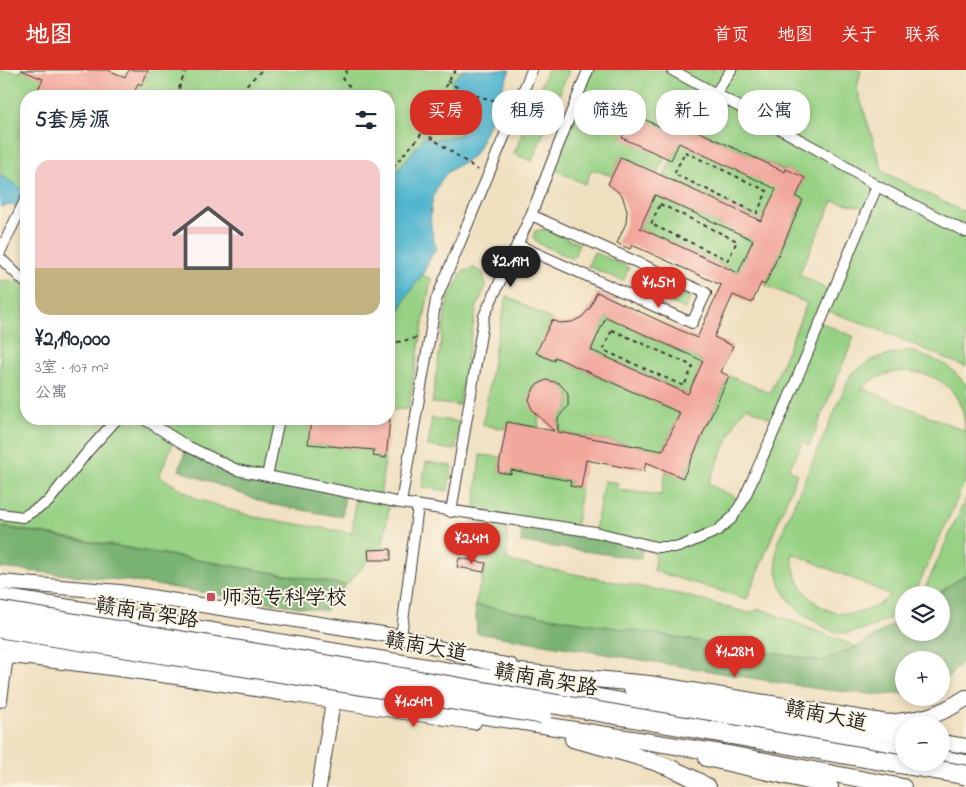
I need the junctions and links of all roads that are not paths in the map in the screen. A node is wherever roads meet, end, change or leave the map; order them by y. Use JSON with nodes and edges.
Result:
{"nodes":[{"id":1,"x":532,"y":70,"type":"edge"},
{"id":2,"x":588,"y":70,"type":"edge"},
{"id":3,"x":672,"y":70,"type":"edge"},
{"id":4,"x":731,"y":70,"type":"edge"},
{"id":5,"x":712,"y":90,"type":"edge"},
{"id":6,"x":717,"y":90,"type":"edge"},
{"id":7,"x":728,"y":99,"type":"edge"},
{"id":8,"x":877,"y":186,"type":"junction"},
{"id":9,"x":20,"y":211,"type":"edge"},
{"id":10,"x":531,"y":215,"type":"junction"},
{"id":11,"x":966,"y":232,"type":"edge"},
{"id":12,"x":518,"y":245,"type":"junction"},
{"id":13,"x":0,"y":252,"type":"edge"},
{"id":14,"x":0,"y":258,"type":"edge"},
{"id":15,"x":20,"y":277,"type":"edge"},
{"id":16,"x":112,"y":425,"type":"edge"},
{"id":17,"x":154,"y":425,"type":"edge"},
{"id":18,"x":278,"y":425,"type":"edge"},
{"id":19,"x":267,"y":476,"type":"junction"},
{"id":20,"x":401,"y":503,"type":"junction"},
{"id":21,"x":418,"y":506,"type":"junction"},
{"id":22,"x":451,"y":512,"type":"junction"},
{"id":23,"x":0,"y":514,"type":"edge"},
{"id":24,"x":0,"y":582,"type":"edge"},
{"id":25,"x":0,"y":597,"type":"edge"},
{"id":26,"x":0,"y":611,"type":"edge"},
{"id":27,"x":0,"y":628,"type":"edge"},
{"id":28,"x":401,"y":637,"type":"junction"},
{"id":29,"x":2,"y":650,"type":"edge"},
{"id":30,"x":393,"y":662,"type":"junction"},
{"id":31,"x":505,"y":665,"type":"junction"},
{"id":32,"x":556,"y":674,"type":"junction"},
{"id":33,"x":966,"y":689,"type":"edge"},
{"id":34,"x":966,"y":698,"type":"edge"},
{"id":35,"x":0,"y":700,"type":"edge"},
{"id":36,"x":333,"y":702,"type":"junction"},
{"id":37,"x":506,"y":720,"type":"junction"},
{"id":38,"x":555,"y":735,"type":"junction"},
{"id":39,"x":895,"y":743,"type":"edge"},
{"id":40,"x":895,"y":743,"type":"edge"},
{"id":41,"x":950,"y":743,"type":"edge"},
{"id":42,"x":966,"y":746,"type":"edge"},
{"id":43,"x":950,"y":760,"type":"edge"},
{"id":44,"x":966,"y":763,"type":"edge"},
{"id":45,"x":966,"y":775,"type":"edge"},
{"id":46,"x":966,"y":786,"type":"edge"},
{"id":47,"x":319,"y":787,"type":"edge"},
{"id":48,"x":708,"y":787,"type":"edge"},
{"id":49,"x":831,"y":787,"type":"edge"},
{"id":50,"x":903,"y":787,"type":"edge"}],
"edges":[{"from":1,"to":20,"type":"street"},
{"from":2,"to":10,"type":"street"},
{"from":3,"to":5,"type":"street"},
{"from":4,"to":6,"type":"street"},
{"from":7,"to":8,"type":"street"},
{"from":8,"to":11,"type":"street"},
{"from":8,"to":22,"type":"street"},
{"from":9,"to":13,"type":"street"},
{"from":10,"to":12,"type":"street"},
{"from":10,"to":12,"type":"street"},
{"from":12,"to":22,"type":"street"},
{"from":14,"to":15,"type":"street"},
{"from":16,"to":23,"type":"street"},
{"from":17,"to":19,"type":"street"},
{"from":18,"to":19,"type":"street"},
{"from":19,"to":20,"type":"street"},
{"from":20,"to":21,"type":"street"},
{"from":21,"to":22,"type":"street"},
{"from":21,"to":28,"type":"street"},
{"from":24,"to":28,"type":"street"},
{"from":25,"to":30,"type":"main road","name":"赣南大道"},
{"from":26,"to":45,"type":"highway","name":"赣南高架路","bridge":true},
{"from":27,"to":46,"type":"highway","name":"赣南高架路","bridge":true},
{"from":28,"to":31,"type":"street"},
{"from":29,"to":35,"type":"street"},
{"from":29,"to":36,"type":"street"},
{"from":29,"to":37,"type":"main road"},
{"from":30,"to":32,"type":"main road"},
{"from":30,"to":39,"type":"main road","name":"赣南大道"},
{"from":31,"to":32,"type":"street"},
{"from":31,"to":33,"type":"street"},
{"from":32,"to":34,"type":"main road"},
{"from":32,"to":40,"type":"street"},
{"from":36,"to":38,"type":"street"},
{"from":36,"to":47,"type":"street"},
{"from":37,"to":38,"type":"main road"},
{"from":37,"to":50,"type":"main road"},
{"from":38,"to":48,"type":"main road"},
{"from":38,"to":49,"type":"street"},
{"from":41,"to":42,"type":"street"},
{"from":43,"to":44,"type":"main road"}]}
